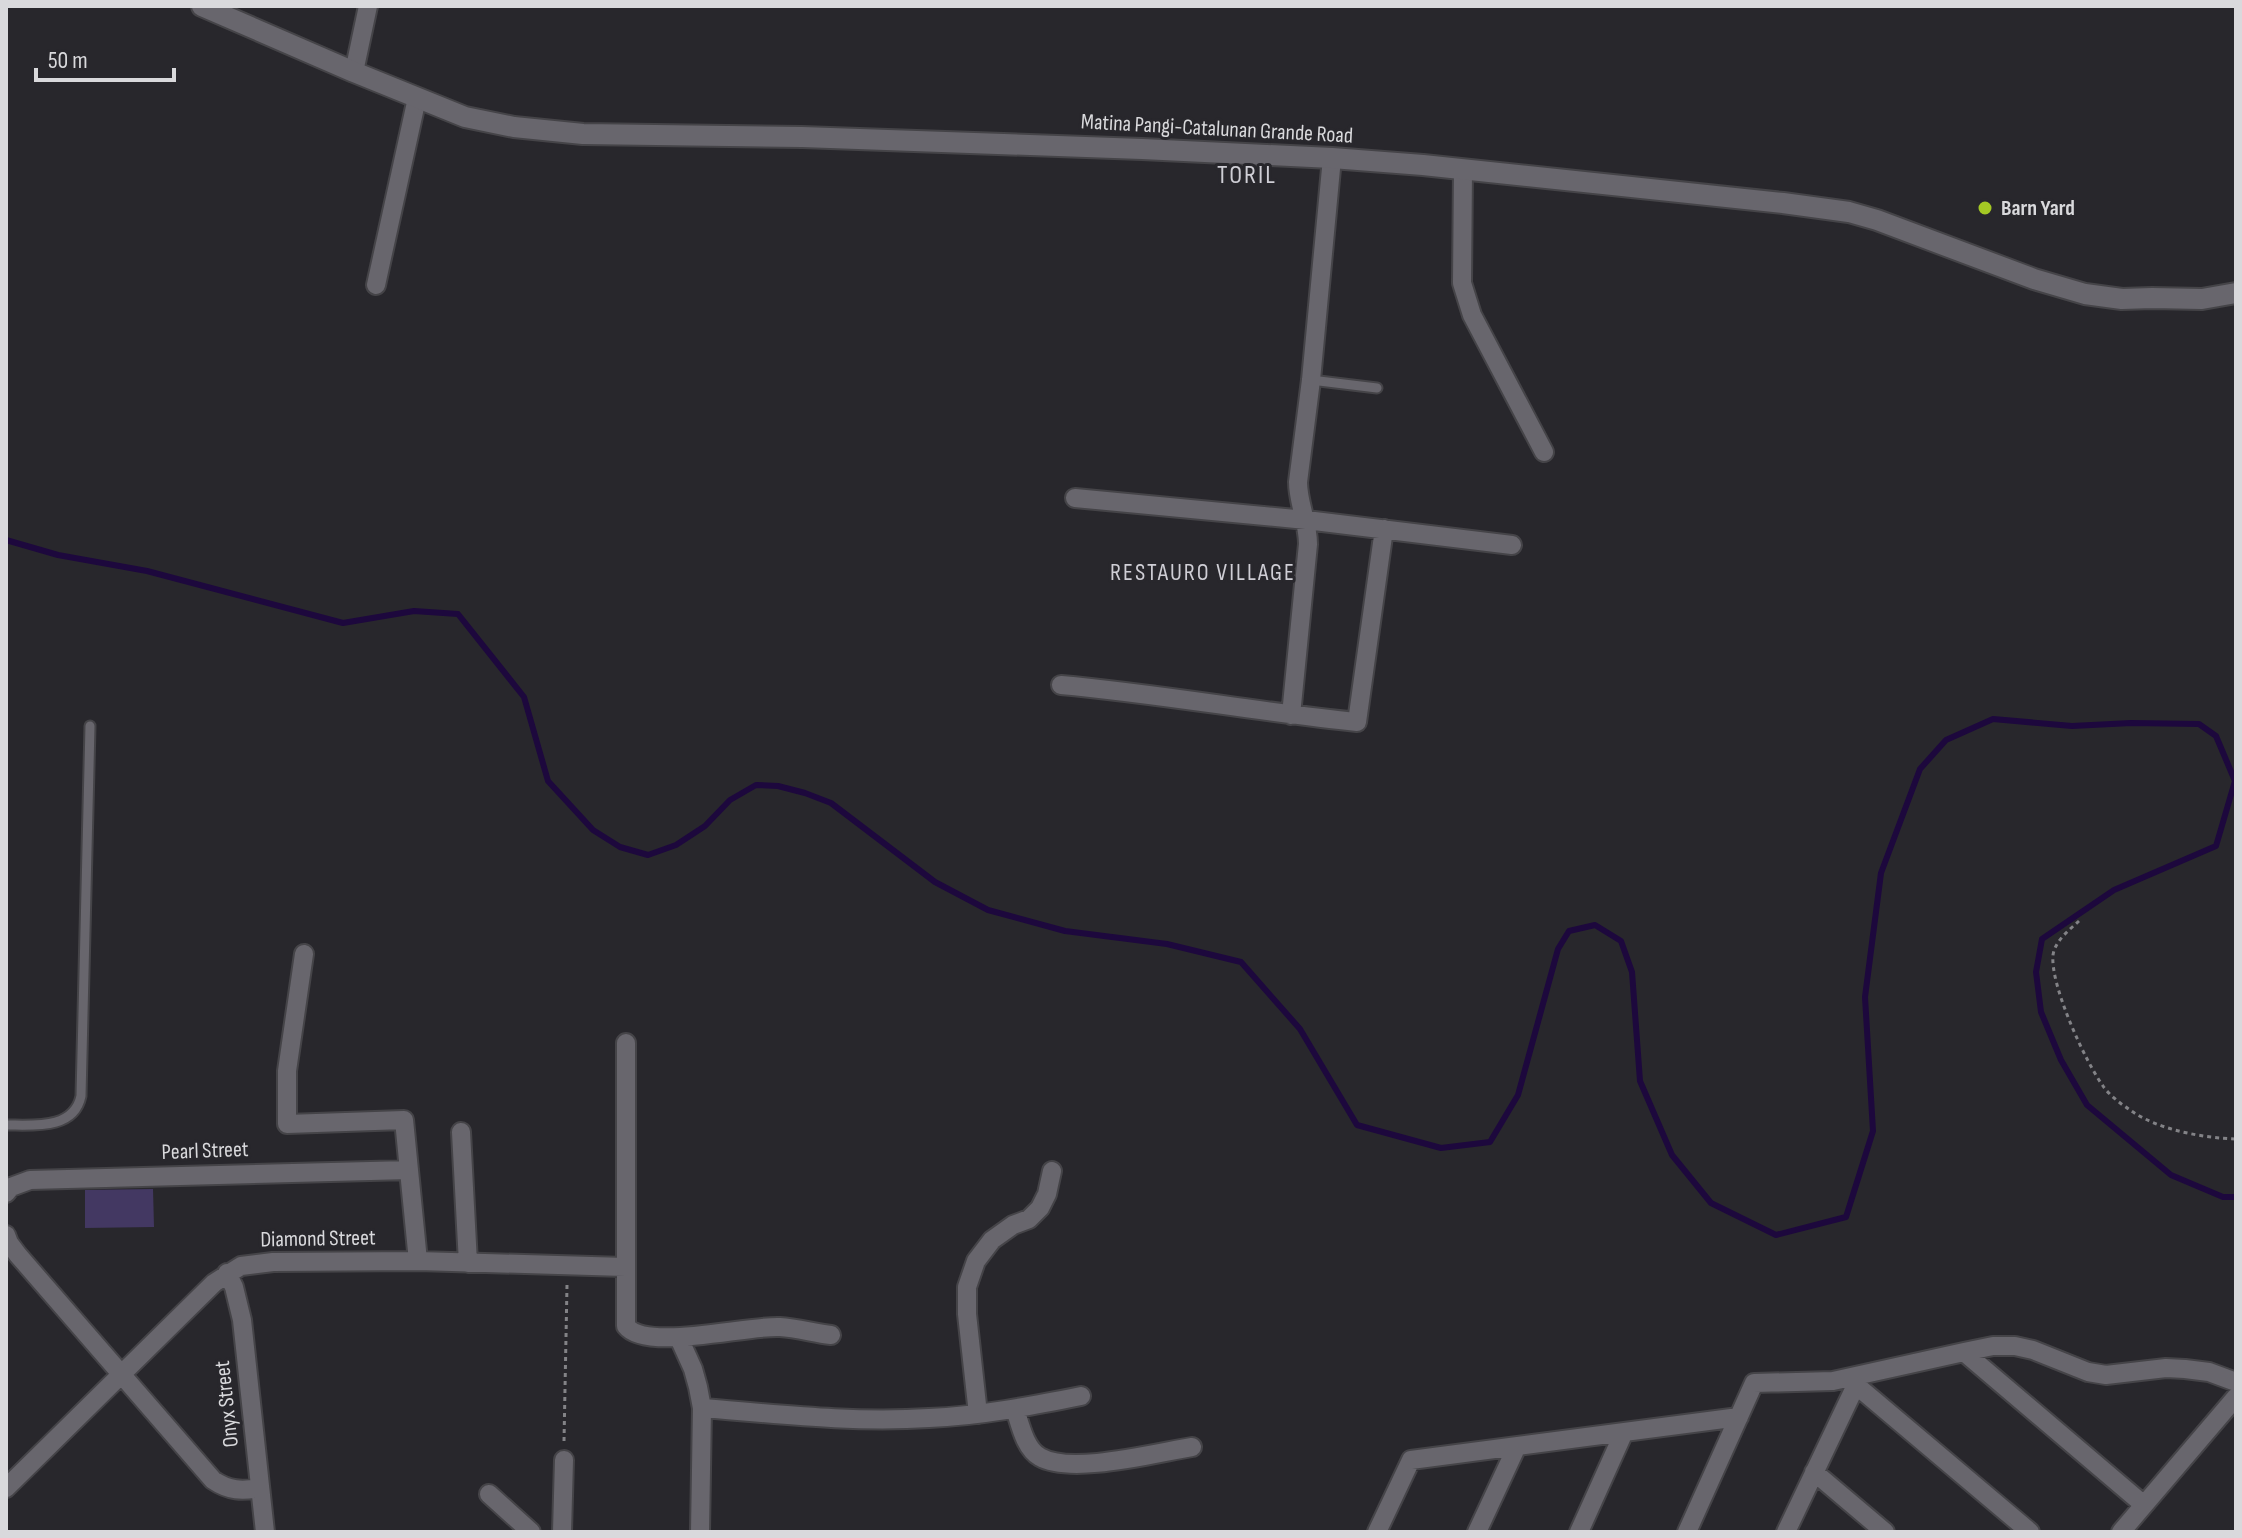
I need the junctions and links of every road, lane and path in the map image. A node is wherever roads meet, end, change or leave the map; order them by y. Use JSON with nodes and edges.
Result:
{"nodes":[{"id":1,"x":202,"y":6,"type":"edge"},
{"id":2,"x":368,"y":6,"type":"edge"},
{"id":3,"x":354,"y":72,"type":"junction"},
{"id":4,"x":417,"y":98,"type":"junction"},
{"id":5,"x":1332,"y":158,"type":"junction"},
{"id":6,"x":1463,"y":170,"type":"junction"},
{"id":7,"x":376,"y":285,"type":"dead end"},
{"id":8,"x":2236,"y":293,"type":"edge"},
{"id":9,"x":1311,"y":380,"type":"junction"},
{"id":10,"x":1377,"y":388,"type":"dead end"},
{"id":11,"x":1544,"y":452,"type":"dead end"},
{"id":12,"x":1075,"y":498,"type":"dead end"},
{"id":13,"x":1306,"y":520,"type":"junction"},
{"id":14,"x":1384,"y":529,"type":"junction"},
{"id":15,"x":1512,"y":545,"type":"dead end"},
{"id":16,"x":1061,"y":685,"type":"dead end"},
{"id":17,"x":1291,"y":715,"type":"junction"},
{"id":18,"x":90,"y":726,"type":"dead end"},
{"id":19,"x":2079,"y":921,"type":"dead end"},
{"id":20,"x":304,"y":954,"type":"dead end"},
{"id":21,"x":626,"y":1043,"type":"dead end"},
{"id":22,"x":6,"y":1125,"type":"edge"},
{"id":23,"x":461,"y":1132,"type":"dead end"},
{"id":24,"x":2236,"y":1139,"type":"edge"},
{"id":25,"x":409,"y":1170,"type":"junction"},
{"id":26,"x":1052,"y":1171,"type":"dead end"},
{"id":27,"x":6,"y":1193,"type":"edge"},
{"id":28,"x":6,"y":1235,"type":"edge"},
{"id":29,"x":418,"y":1261,"type":"junction"},
{"id":30,"x":468,"y":1263,"type":"junction"},
{"id":31,"x":567,"y":1265,"type":"junction"},
{"id":32,"x":625,"y":1267,"type":"junction"},
{"id":33,"x":227,"y":1273,"type":"junction"},
{"id":34,"x":831,"y":1335,"type":"dead end"},
{"id":35,"x":679,"y":1338,"type":"junction"},
{"id":36,"x":1964,"y":1352,"type":"junction"},
{"id":37,"x":121,"y":1373,"type":"junction"},
{"id":38,"x":1854,"y":1381,"type":"junction"},
{"id":39,"x":2236,"y":1382,"type":"edge"},
{"id":40,"x":1081,"y":1396,"type":"dead end"},
{"id":41,"x":2236,"y":1397,"type":"edge"},
{"id":42,"x":702,"y":1408,"type":"junction"},
{"id":43,"x":1015,"y":1409,"type":"junction"},
{"id":44,"x":978,"y":1414,"type":"junction"},
{"id":45,"x":1739,"y":1417,"type":"junction"},
{"id":46,"x":1624,"y":1432,"type":"junction"},
{"id":47,"x":1517,"y":1446,"type":"junction"},
{"id":48,"x":1192,"y":1447,"type":"dead end"},
{"id":49,"x":564,"y":1460,"type":"joint"},
{"id":50,"x":1814,"y":1472,"type":"junction"},
{"id":51,"x":6,"y":1488,"type":"edge"},
{"id":52,"x":260,"y":1488,"type":"junction"},
{"id":53,"x":489,"y":1494,"type":"dead end"},
{"id":54,"x":2144,"y":1505,"type":"junction"},
{"id":55,"x":265,"y":1532,"type":"edge"},
{"id":56,"x":531,"y":1532,"type":"edge"},
{"id":57,"x":562,"y":1532,"type":"edge"},
{"id":58,"x":700,"y":1532,"type":"edge"},
{"id":59,"x":1377,"y":1532,"type":"edge"},
{"id":60,"x":1477,"y":1532,"type":"edge"},
{"id":61,"x":1579,"y":1532,"type":"edge"},
{"id":62,"x":1687,"y":1532,"type":"edge"},
{"id":63,"x":1786,"y":1532,"type":"edge"},
{"id":64,"x":1885,"y":1532,"type":"edge"},
{"id":65,"x":2030,"y":1532,"type":"edge"},
{"id":66,"x":2121,"y":1532,"type":"edge"}],
"edges":[{"from":1,"to":3,"type":"street","name":"Matina Pangi-Catalunan Grande Road"},
{"from":2,"to":3,"type":"street"},
{"from":3,"to":4,"type":"street","name":"Matina Pangi-Catalunan Grande Road"},
{"from":4,"to":5,"type":"street","name":"Matina Pangi-Catalunan Grande Road"},
{"from":4,"to":7,"type":"street"},
{"from":5,"to":6,"type":"street","name":"Matina Pangi-Catalunan Grande Road"},
{"from":5,"to":9,"type":"street"},
{"from":6,"to":8,"type":"street","name":"Matina Pangi-Catalunan Grande Road"},
{"from":6,"to":11,"type":"street"},
{"from":9,"to":10,"type":"lane"},
{"from":9,"to":13,"type":"street"},
{"from":12,"to":13,"type":"street"},
{"from":13,"to":14,"type":"street"},
{"from":13,"to":17,"type":"street"},
{"from":14,"to":15,"type":"street"},
{"from":14,"to":17,"type":"street"},
{"from":16,"to":17,"type":"street"},
{"from":18,"to":22,"type":"lane"},
{"from":19,"to":24,"type":"path"},
{"from":20,"to":25,"type":"street"},
{"from":21,"to":32,"type":"street"},
{"from":23,"to":30,"type":"street"},
{"from":25,"to":27,"type":"street","name":"Pearl Street"},
{"from":25,"to":29,"type":"street"},
{"from":26,"to":44,"type":"street"},
{"from":28,"to":37,"type":"street"},
{"from":29,"to":30,"type":"street","name":"Diamond Street"},
{"from":29,"to":33,"type":"street","name":"Diamond Street"},
{"from":30,"to":31,"type":"street","name":"Diamond Street"},
{"from":31,"to":32,"type":"street","name":"Diamond Street"},
{"from":31,"to":49,"type":"path"},
{"from":32,"to":35,"type":"street"},
{"from":33,"to":37,"type":"street","name":"Diamond Street"},
{"from":33,"to":52,"type":"street","name":"Onyx Street"},
{"from":34,"to":35,"type":"street"},
{"from":35,"to":42,"type":"street"},
{"from":36,"to":38,"type":"street"},
{"from":36,"to":39,"type":"street"},
{"from":36,"to":54,"type":"street"},
{"from":37,"to":51,"type":"street","name":"Diamond Street"},
{"from":37,"to":52,"type":"street"},
{"from":38,"to":45,"type":"street"},
{"from":38,"to":50,"type":"street"},
{"from":38,"to":65,"type":"street"},
{"from":40,"to":43,"type":"street"},
{"from":41,"to":54,"type":"street"},
{"from":42,"to":44,"type":"street"},
{"from":42,"to":58,"type":"street"},
{"from":43,"to":44,"type":"street"},
{"from":43,"to":48,"type":"street"},
{"from":45,"to":46,"type":"street"},
{"from":45,"to":62,"type":"street"},
{"from":46,"to":47,"type":"street"},
{"from":46,"to":61,"type":"street"},
{"from":47,"to":59,"type":"street"},
{"from":47,"to":60,"type":"street"},
{"from":49,"to":57,"type":"street"},
{"from":50,"to":63,"type":"street"},
{"from":50,"to":64,"type":"street"},
{"from":52,"to":55,"type":"street","name":"Onyx Street"},
{"from":53,"to":56,"type":"street"},
{"from":54,"to":66,"type":"street"}]}
